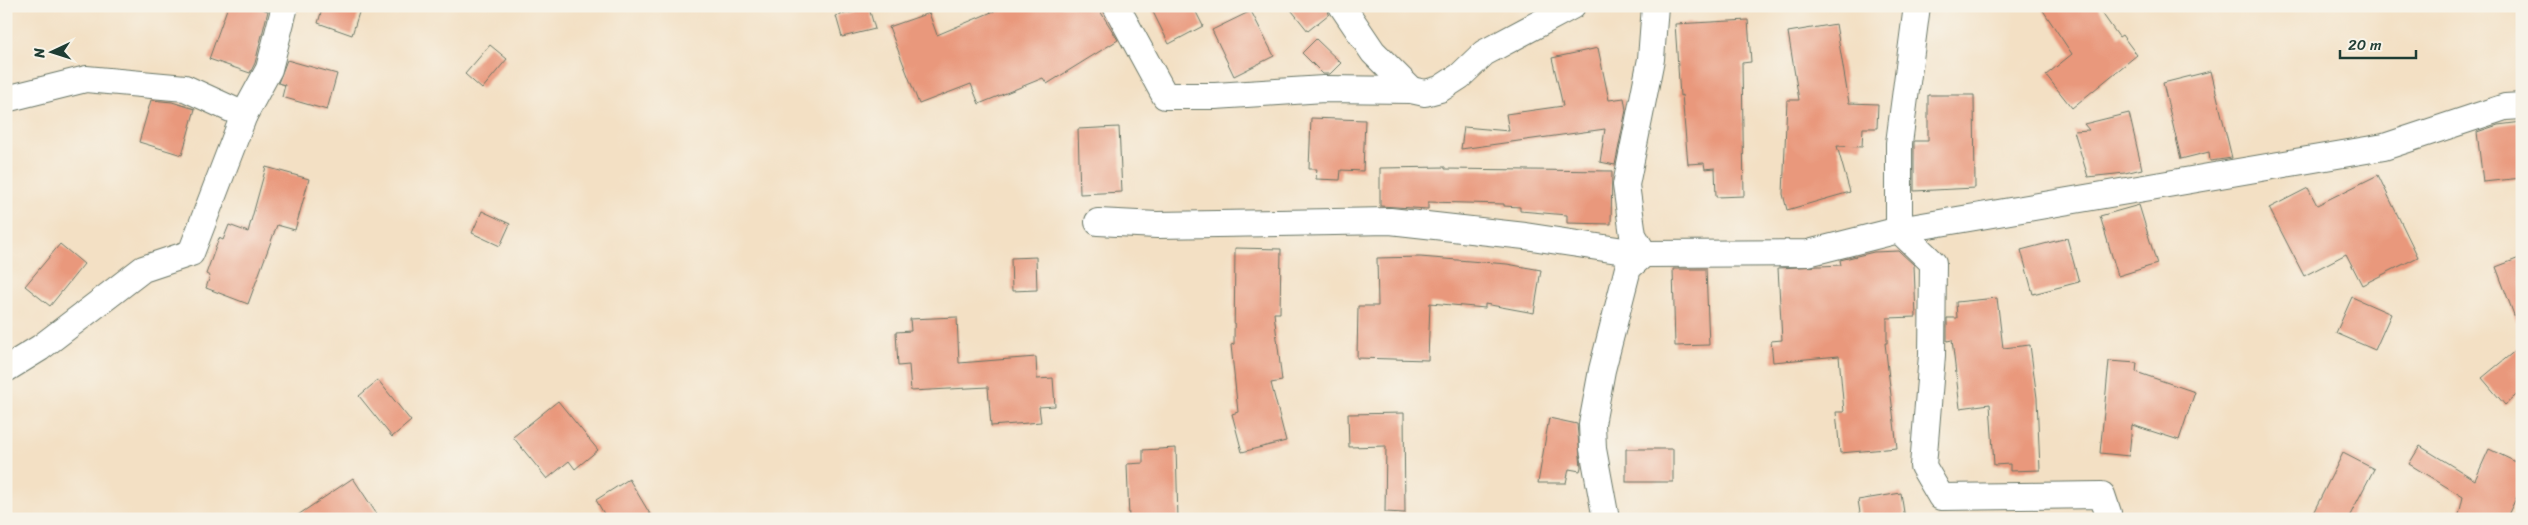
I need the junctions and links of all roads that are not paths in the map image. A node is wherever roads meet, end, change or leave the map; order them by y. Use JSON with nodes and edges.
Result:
{"nodes":[{"id":1,"x":285,"y":6,"type":"edge"},
{"id":2,"x":1116,"y":6,"type":"edge"},
{"id":3,"x":1342,"y":6,"type":"edge"},
{"id":4,"x":1572,"y":6,"type":"edge"},
{"id":5,"x":1655,"y":6,"type":"edge"},
{"id":6,"x":1917,"y":6,"type":"edge"},
{"id":7,"x":1411,"y":90,"type":"junction"},
{"id":8,"x":6,"y":99,"type":"edge"},
{"id":9,"x":2522,"y":106,"type":"edge"},
{"id":10,"x":244,"y":115,"type":"junction"},
{"id":11,"x":1098,"y":222,"type":"dead end"},
{"id":12,"x":1899,"y":230,"type":"junction"},
{"id":13,"x":1644,"y":254,"type":"junction"},
{"id":14,"x":6,"y":369,"type":"edge"},
{"id":15,"x":1606,"y":519,"type":"edge"},
{"id":16,"x":2107,"y":519,"type":"edge"}],
"edges":[{"from":1,"to":10,"type":"street"},
{"from":2,"to":7,"type":"street"},
{"from":3,"to":7,"type":"street"},
{"from":4,"to":7,"type":"street"},
{"from":5,"to":13,"type":"street"},
{"from":6,"to":12,"type":"street"},
{"from":8,"to":10,"type":"street"},
{"from":9,"to":12,"type":"street"},
{"from":10,"to":14,"type":"street"},
{"from":11,"to":13,"type":"street"},
{"from":12,"to":13,"type":"street"},
{"from":12,"to":16,"type":"street"},
{"from":13,"to":15,"type":"street"}]}
